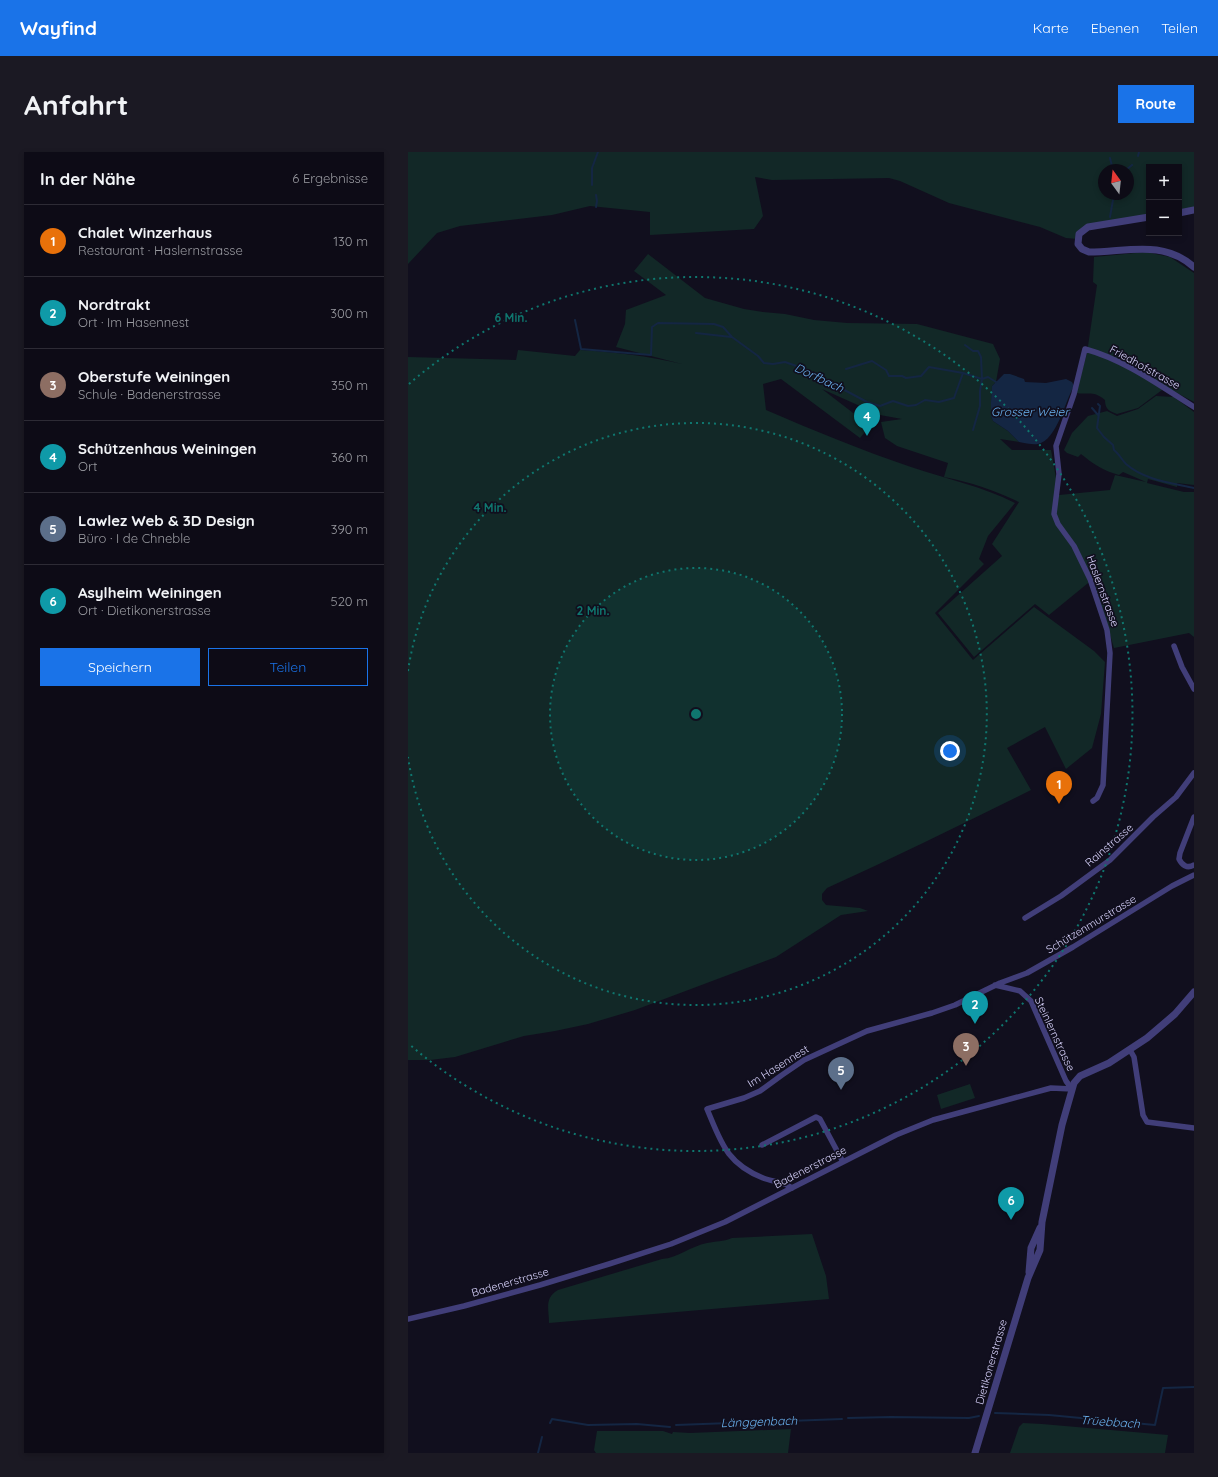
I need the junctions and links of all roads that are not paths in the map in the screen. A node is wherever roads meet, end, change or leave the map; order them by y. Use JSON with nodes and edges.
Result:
{"nodes":[{"id":1,"x":1194,"y":210,"type":"edge"},
{"id":2,"x":1182,"y":212,"type":"edge"},
{"id":3,"x":1146,"y":217,"type":"edge"},
{"id":4,"x":1194,"y":267,"type":"edge"},
{"id":5,"x":1085,"y":349,"type":"joint"},
{"id":6,"x":1194,"y":407,"type":"edge"},
{"id":7,"x":1174,"y":646,"type":"dead end"},
{"id":8,"x":1194,"y":689,"type":"edge"},
{"id":9,"x":1194,"y":773,"type":"edge"},
{"id":10,"x":1093,"y":801,"type":"dead end"},
{"id":11,"x":1194,"y":817,"type":"edge"},
{"id":12,"x":1194,"y":865,"type":"edge"},
{"id":13,"x":1194,"y":875,"type":"edge"},
{"id":14,"x":1025,"y":918,"type":"dead end"},
{"id":15,"x":995,"y":985,"type":"junction"},
{"id":16,"x":1194,"y":992,"type":"edge"},
{"id":17,"x":1130,"y":1050,"type":"junction"},
{"id":18,"x":1072,"y":1089,"type":"junction"},
{"id":19,"x":1194,"y":1128,"type":"edge"},
{"id":20,"x":762,"y":1145,"type":"dead end"},
{"id":21,"x":843,"y":1162,"type":"junction"},
{"id":22,"x":792,"y":1188,"type":"junction"},
{"id":23,"x":408,"y":1319,"type":"edge"},
{"id":24,"x":976,"y":1453,"type":"edge"}],
"edges":[{"from":1,"to":2,"type":"street"},
{"from":3,"to":4,"type":"street"},
{"from":5,"to":6,"type":"street","name":"Friedhofstrasse"},
{"from":5,"to":10,"type":"street","name":"Haslernstrasse"},
{"from":7,"to":8,"type":"street"},
{"from":9,"to":14,"type":"street","name":"Rainstrasse"},
{"from":11,"to":12,"type":"street"},
{"from":13,"to":15,"type":"street","name":"Schützenmurstrasse"},
{"from":15,"to":18,"type":"street","name":"Steinlernstrasse"},
{"from":15,"to":22,"type":"street","name":"Im Hasennest"},
{"from":16,"to":17,"type":"street"},
{"from":17,"to":18,"type":"street"},
{"from":17,"to":19,"type":"street"},
{"from":18,"to":21,"type":"street","name":"Badenerstrasse"},
{"from":18,"to":24,"type":"street","name":"Dietikonerstrasse"},
{"from":20,"to":21,"type":"street"},
{"from":21,"to":22,"type":"street","name":"Badenerstrasse"},
{"from":22,"to":23,"type":"street","name":"Badenerstrasse"}]}
